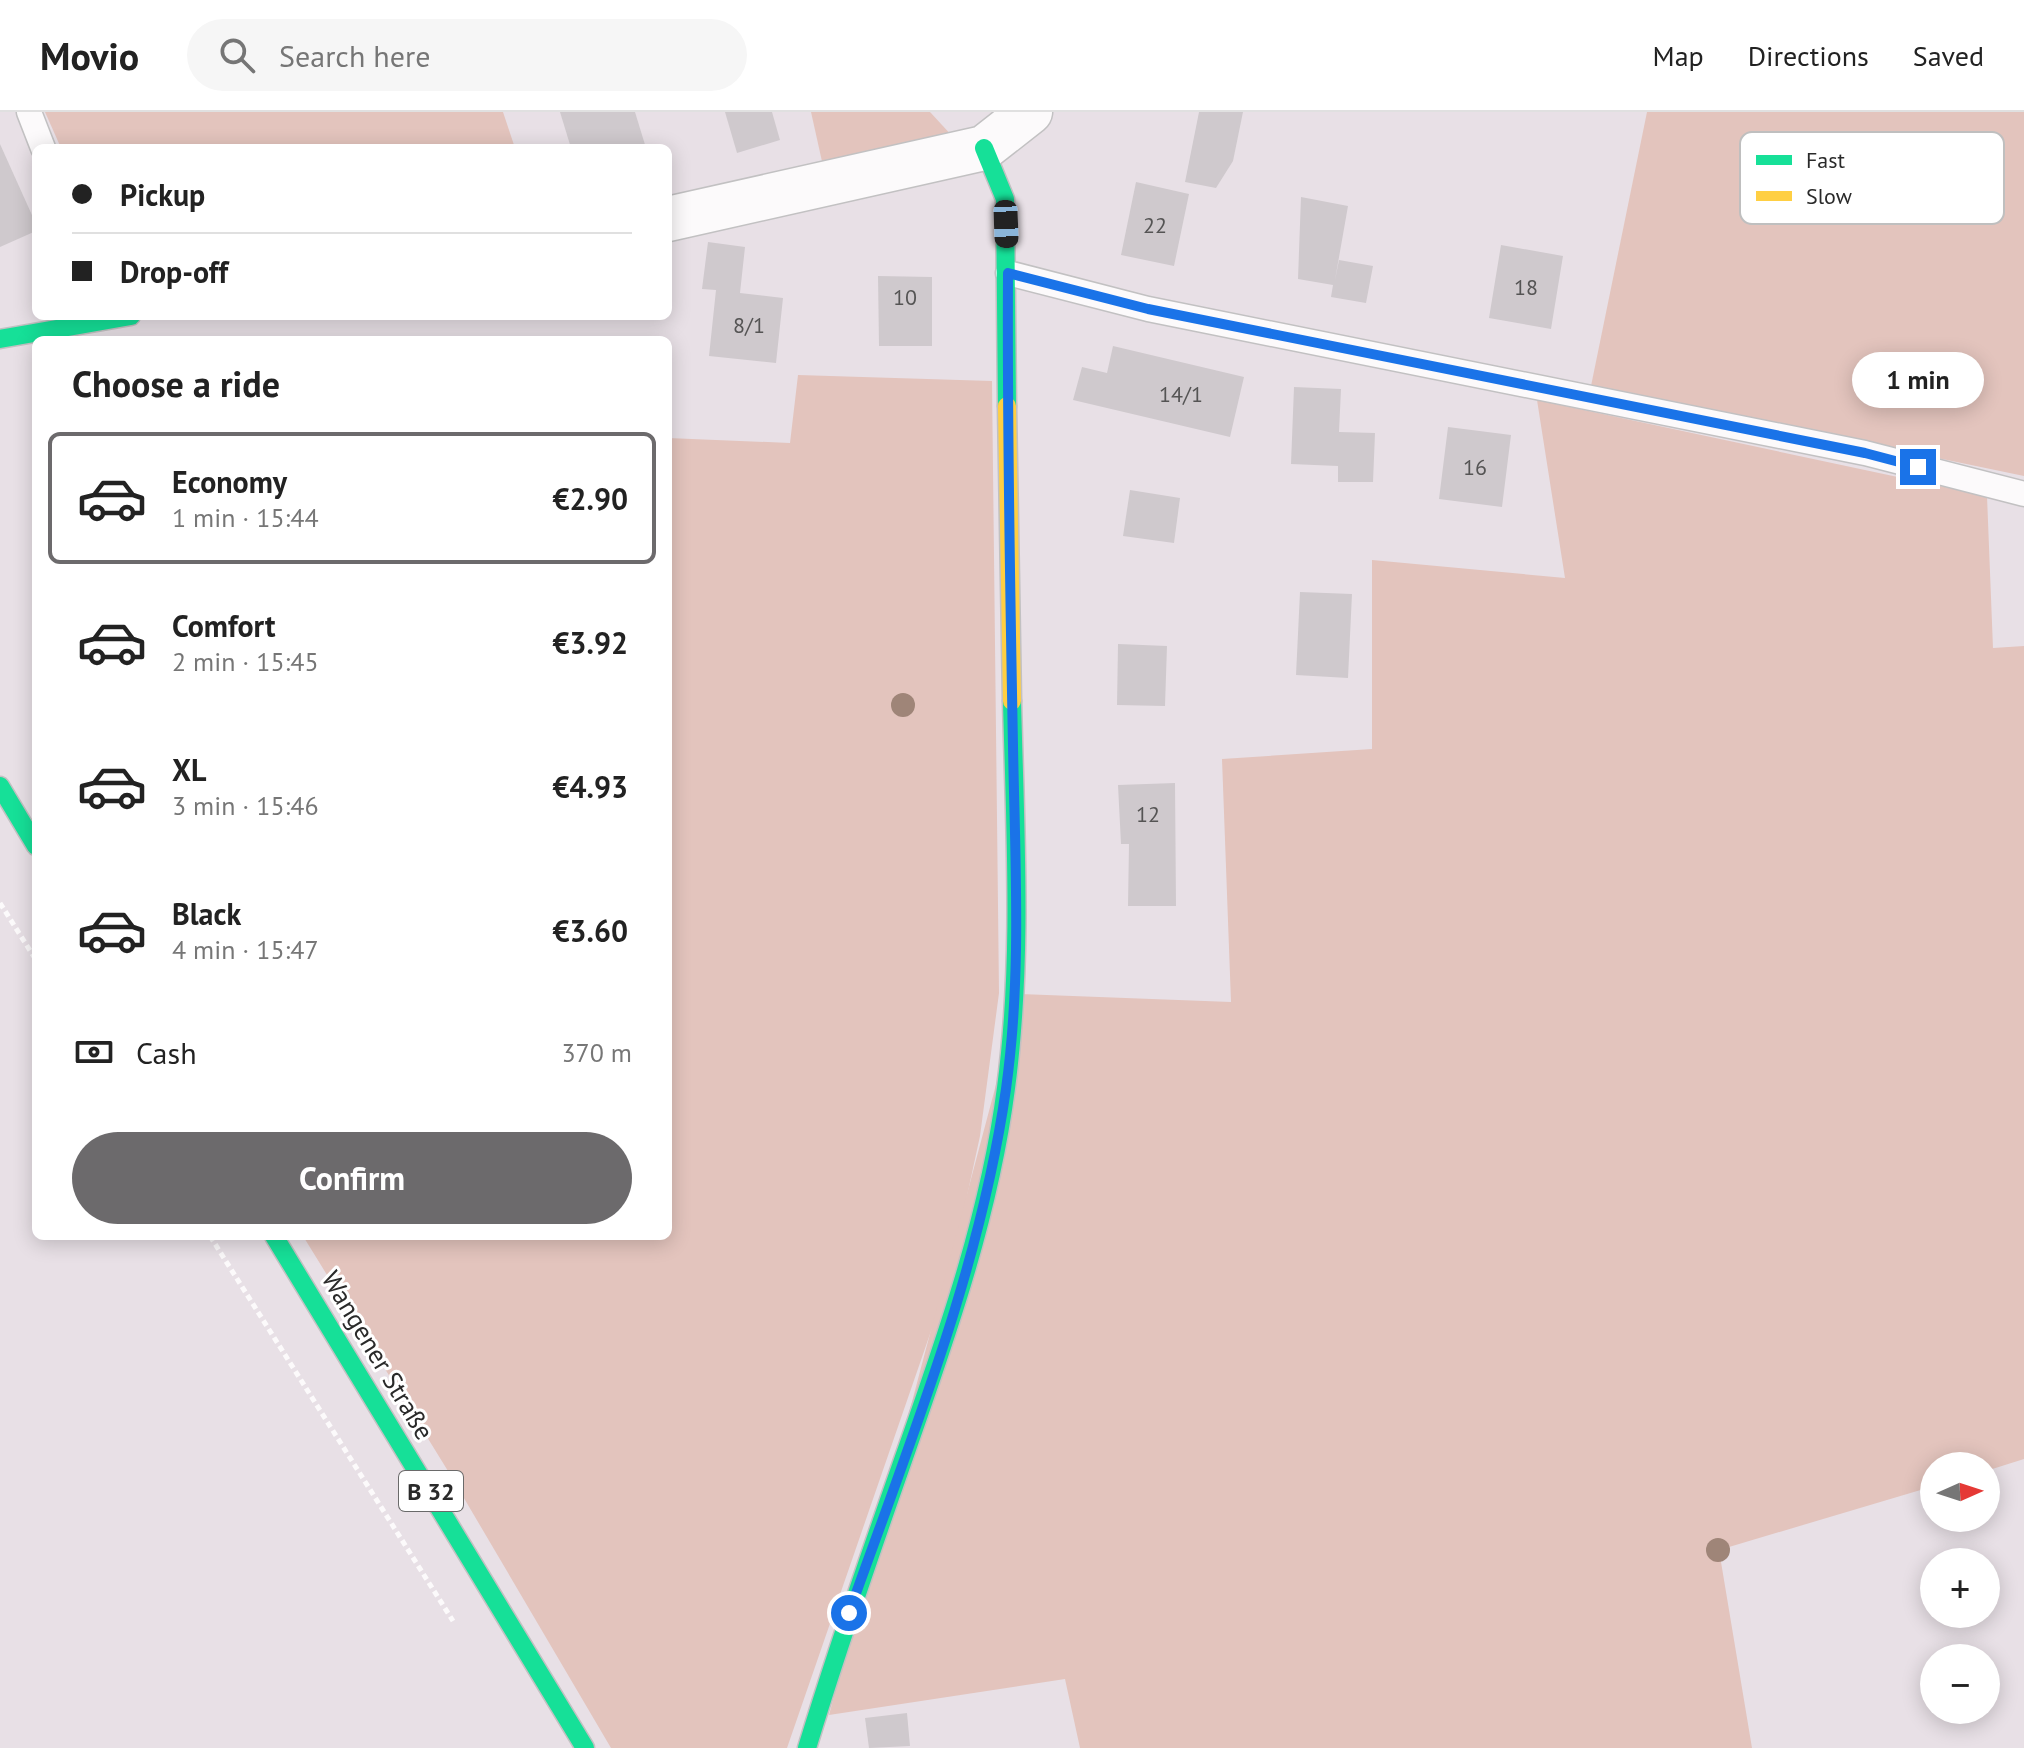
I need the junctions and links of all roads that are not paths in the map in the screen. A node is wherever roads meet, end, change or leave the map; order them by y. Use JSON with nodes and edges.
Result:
{"nodes":[{"id":1,"x":29,"y":112,"type":"edge"},
{"id":2,"x":1030,"y":112,"type":"edge"},
{"id":3,"x":41,"y":144,"type":"edge"},
{"id":4,"x":984,"y":148,"type":"junction"},
{"id":5,"x":672,"y":218,"type":"edge"},
{"id":6,"x":1008,"y":273,"type":"junction"},
{"id":7,"x":100,"y":320,"type":"edge"},
{"id":8,"x":0,"y":339,"type":"edge"},
{"id":9,"x":2024,"y":494,"type":"edge"},
{"id":10,"x":0,"y":786,"type":"edge"},
{"id":11,"x":32,"y":839,"type":"edge"},
{"id":12,"x":276,"y":1240,"type":"edge"},
{"id":13,"x":585,"y":1748,"type":"edge"},
{"id":14,"x":807,"y":1748,"type":"edge"}],
"edges":[{"from":1,"to":3,"type":"lane"},
{"from":2,"to":4,"type":"street"},
{"from":4,"to":5,"type":"street"},
{"from":4,"to":6,"type":"street"},
{"from":6,"to":9,"type":"lane"},
{"from":6,"to":14,"type":"street"},
{"from":7,"to":8,"type":"street"},
{"from":10,"to":11,"type":"street"},
{"from":12,"to":13,"type":"street","name":"Wangener Straße","number":"B 32"}]}
